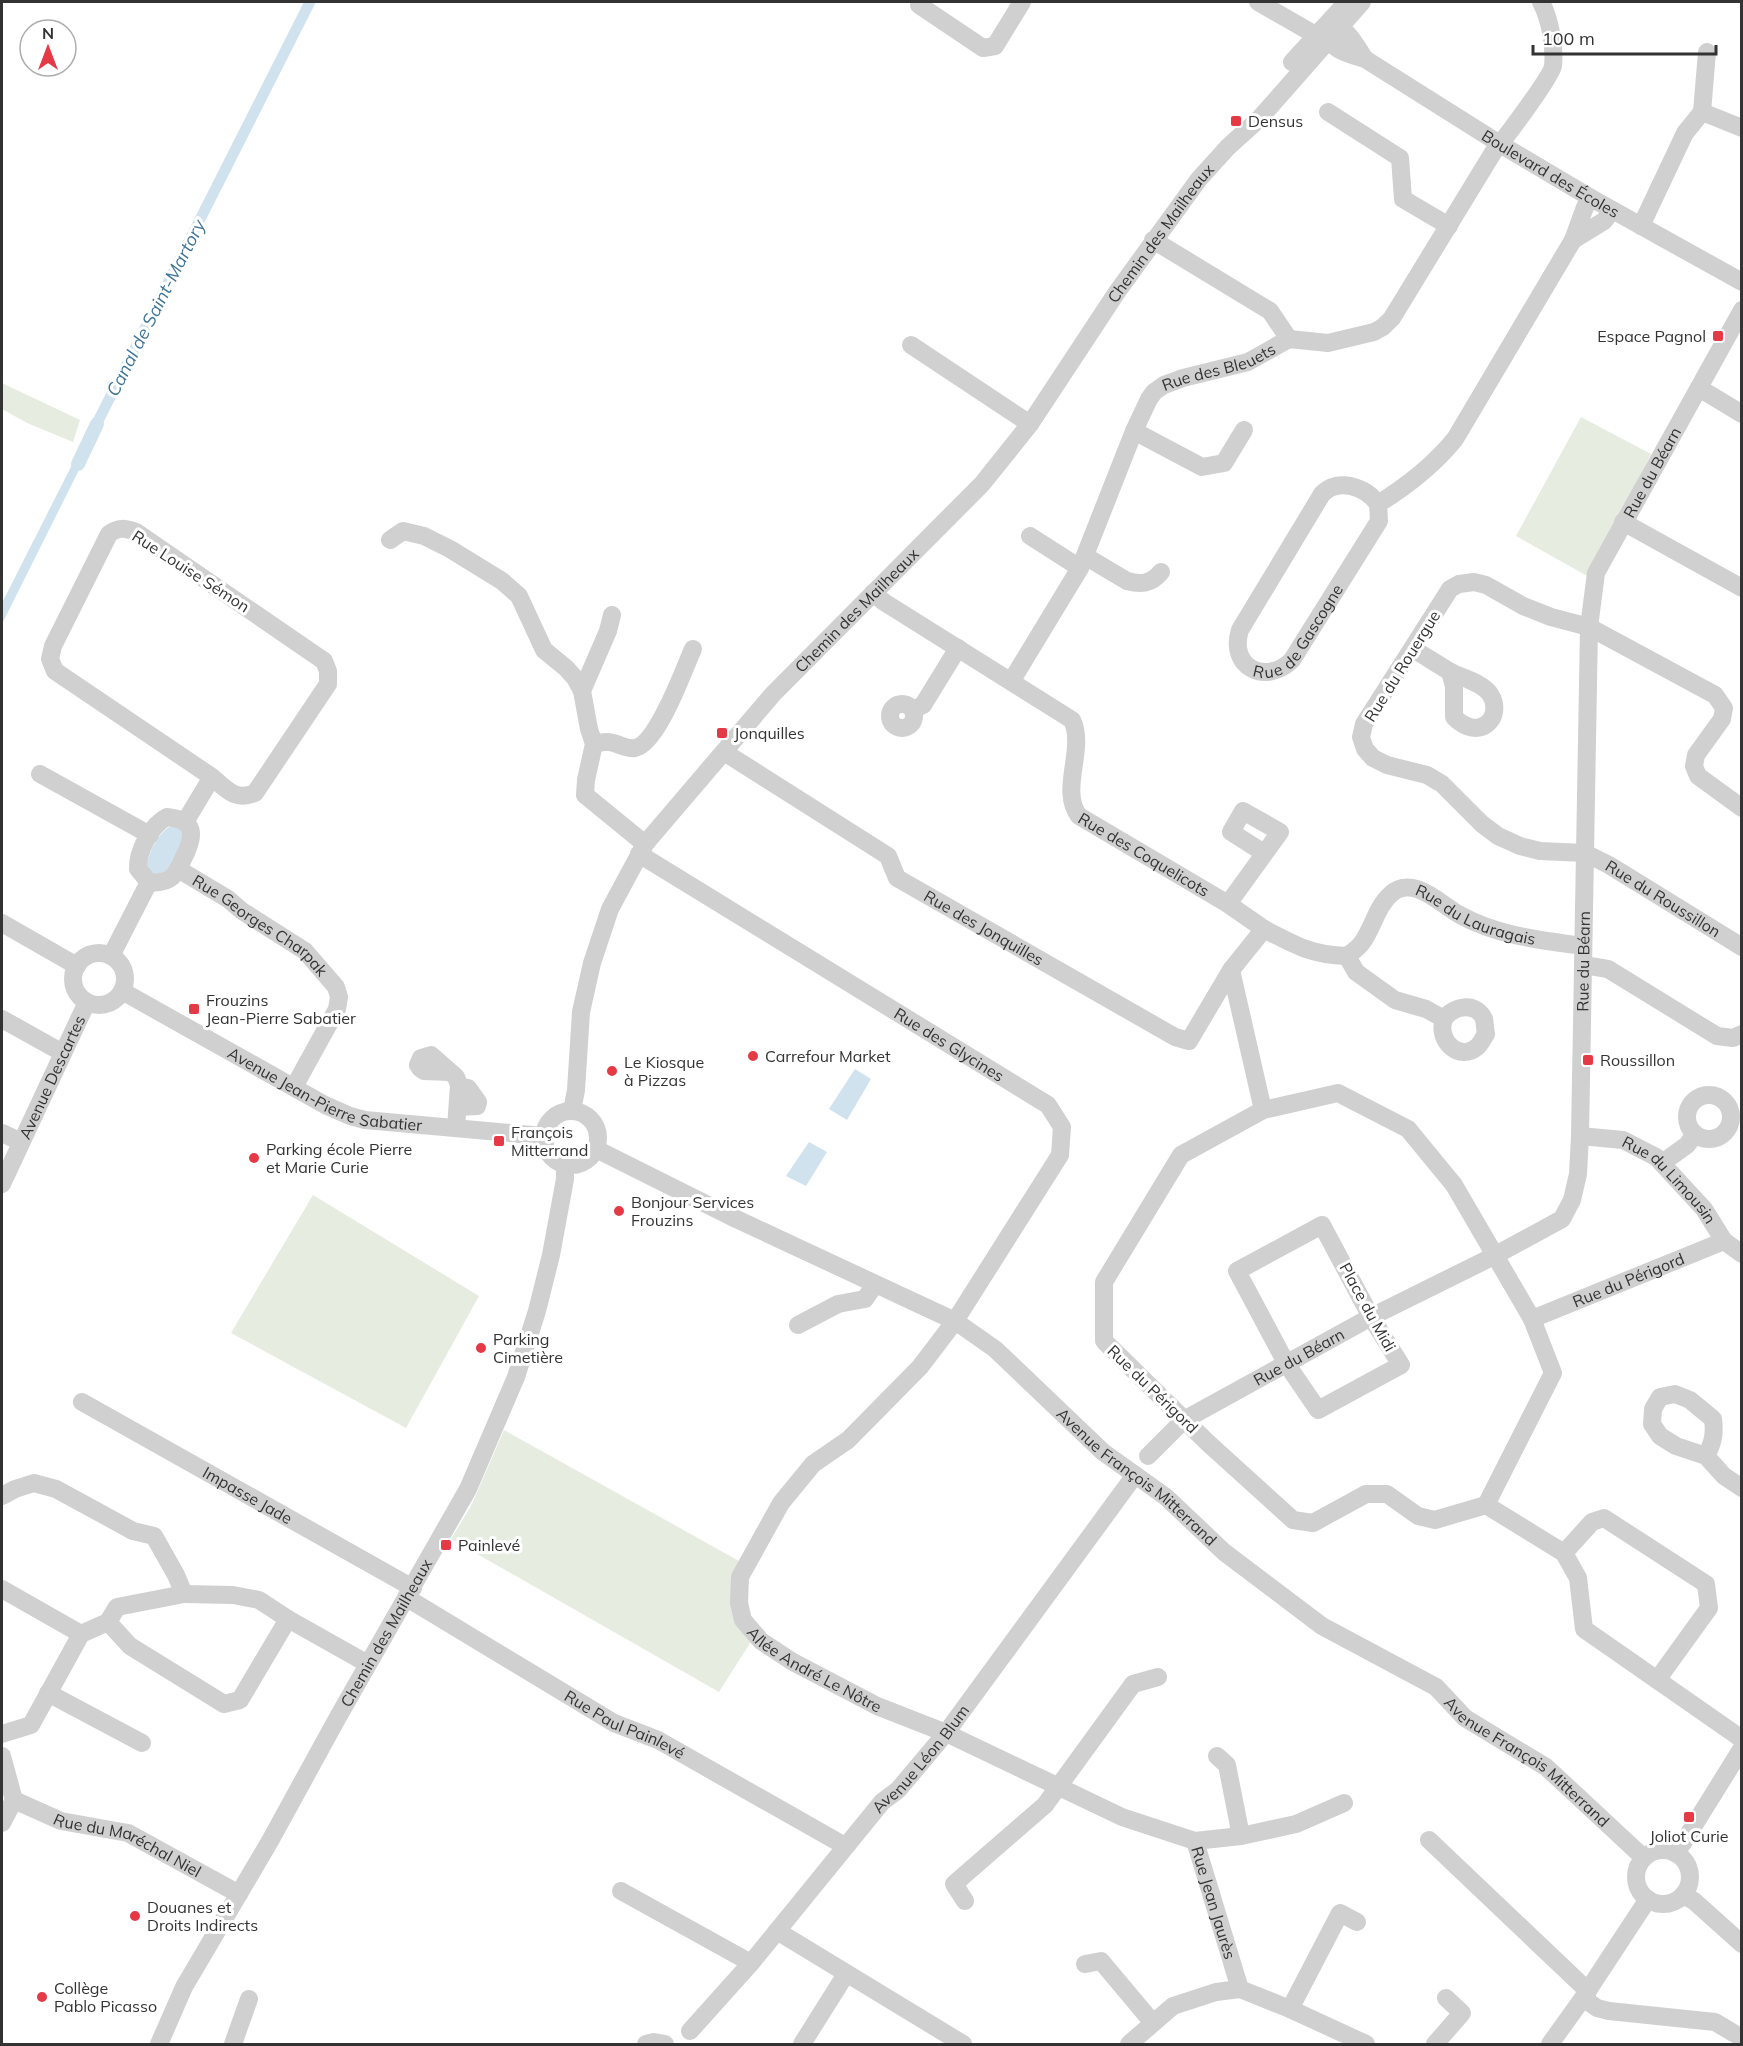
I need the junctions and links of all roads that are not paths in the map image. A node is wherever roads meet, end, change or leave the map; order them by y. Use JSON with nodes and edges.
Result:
{"nodes":[{"id":1,"x":1022,"y":2,"type":"edge"},
{"id":2,"x":1258,"y":2,"type":"edge"},
{"id":3,"x":1347,"y":2,"type":"edge"},
{"id":4,"x":1362,"y":2,"type":"edge"},
{"id":5,"x":1541,"y":2,"type":"edge"},
{"id":6,"x":919,"y":5,"type":"dead end"},
{"id":7,"x":1327,"y":31,"type":"junction"},
{"id":8,"x":1707,"y":52,"type":"dead end"},
{"id":9,"x":1328,"y":112,"type":"dead end"},
{"id":10,"x":1702,"y":112,"type":"junction"},
{"id":11,"x":1742,"y":128,"type":"edge"},
{"id":12,"x":1500,"y":144,"type":"junction"},
{"id":13,"x":1591,"y":198,"type":"junction"},
{"id":14,"x":1612,"y":210,"type":"junction"},
{"id":15,"x":1449,"y":226,"type":"junction"},
{"id":16,"x":1641,"y":226,"type":"junction"},
{"id":17,"x":1153,"y":240,"type":"junction"},
{"id":18,"x":1574,"y":240,"type":"junction"},
{"id":19,"x":1742,"y":282,"type":"edge"},
{"id":20,"x":1742,"y":310,"type":"edge"},
{"id":21,"x":1289,"y":339,"type":"junction"},
{"id":22,"x":911,"y":345,"type":"dead end"},
{"id":23,"x":1699,"y":388,"type":"junction"},
{"id":24,"x":1742,"y":414,"type":"edge"},
{"id":25,"x":1030,"y":424,"type":"junction"},
{"id":26,"x":1244,"y":430,"type":"dead end"},
{"id":27,"x":1134,"y":431,"type":"junction"},
{"id":28,"x":1378,"y":504,"type":"junction"},
{"id":29,"x":1623,"y":522,"type":"junction"},
{"id":30,"x":1030,"y":536,"type":"dead end"},
{"id":31,"x":390,"y":540,"type":"dead end"},
{"id":32,"x":1083,"y":562,"type":"junction"},
{"id":33,"x":1161,"y":572,"type":"dead end"},
{"id":34,"x":1742,"y":588,"type":"edge"},
{"id":35,"x":873,"y":593,"type":"junction"},
{"id":36,"x":612,"y":615,"type":"dead end"},
{"id":37,"x":1589,"y":627,"type":"junction"},
{"id":38,"x":958,"y":648,"type":"junction"},
{"id":39,"x":693,"y":649,"type":"dead end"},
{"id":40,"x":1413,"y":649,"type":"junction"},
{"id":41,"x":1450,"y":672,"type":"dead end"},
{"id":42,"x":1012,"y":680,"type":"junction"},
{"id":43,"x":582,"y":691,"type":"junction"},
{"id":44,"x":913,"y":710,"type":"dead end"},
{"id":45,"x":594,"y":744,"type":"junction"},
{"id":46,"x":724,"y":752,"type":"junction"},
{"id":47,"x":40,"y":774,"type":"dead end"},
{"id":48,"x":212,"y":777,"type":"junction"},
{"id":49,"x":1742,"y":808,"type":"edge"},
{"id":50,"x":185,"y":822,"type":"junction"},
{"id":51,"x":150,"y":835,"type":"junction"},
{"id":52,"x":642,"y":849,"type":"junction"},
{"id":53,"x":1264,"y":853,"type":"dead end"},
{"id":54,"x":1585,"y":853,"type":"junction"},
{"id":55,"x":178,"y":869,"type":"junction"},
{"id":56,"x":149,"y":882,"type":"junction"},
{"id":57,"x":1228,"y":904,"type":"junction"},
{"id":58,"x":2,"y":924,"type":"edge"},
{"id":59,"x":1264,"y":929,"type":"junction"},
{"id":60,"x":1583,"y":945,"type":"junction"},
{"id":61,"x":1742,"y":947,"type":"edge"},
{"id":62,"x":111,"y":956,"type":"junction"},
{"id":63,"x":1347,"y":956,"type":"junction"},
{"id":64,"x":1584,"y":965,"type":"junction"},
{"id":65,"x":77,"y":966,"type":"junction"},
{"id":66,"x":1231,"y":970,"type":"junction"},
{"id":67,"x":122,"y":991,"type":"junction"},
{"id":68,"x":87,"y":1002,"type":"junction"},
{"id":69,"x":2,"y":1019,"type":"edge"},
{"id":70,"x":1443,"y":1019,"type":"dead end"},
{"id":71,"x":1742,"y":1034,"type":"edge"},
{"id":72,"x":63,"y":1053,"type":"junction"},
{"id":73,"x":454,"y":1079,"type":"dead end"},
{"id":74,"x":294,"y":1087,"type":"junction"},
{"id":75,"x":1263,"y":1110,"type":"junction"},
{"id":76,"x":572,"y":1111,"type":"junction"},
{"id":77,"x":456,"y":1128,"type":"junction"},
{"id":78,"x":2,"y":1132,"type":"edge"},
{"id":79,"x":1695,"y":1134,"type":"junction"},
{"id":80,"x":1735,"y":1134,"type":"edge"},
{"id":81,"x":543,"y":1136,"type":"junction"},
{"id":82,"x":1580,"y":1136,"type":"junction"},
{"id":83,"x":21,"y":1142,"type":"junction"},
{"id":84,"x":596,"y":1149,"type":"junction"},
{"id":85,"x":1662,"y":1163,"type":"junction"},
{"id":86,"x":565,"y":1165,"type":"junction"},
{"id":87,"x":2,"y":1184,"type":"edge"},
{"id":88,"x":1724,"y":1241,"type":"junction"},
{"id":89,"x":1742,"y":1254,"type":"edge"},
{"id":90,"x":1494,"y":1256,"type":"junction"},
{"id":91,"x":875,"y":1284,"type":"junction"},
{"id":92,"x":1371,"y":1317,"type":"junction"},
{"id":93,"x":1532,"y":1319,"type":"junction"},
{"id":94,"x":955,"y":1321,"type":"junction"},
{"id":95,"x":798,"y":1325,"type":"dead end"},
{"id":96,"x":1286,"y":1363,"type":"junction"},
{"id":97,"x":82,"y":1402,"type":"dead end"},
{"id":98,"x":1184,"y":1420,"type":"junction"},
{"id":99,"x":1148,"y":1456,"type":"dead end"},
{"id":100,"x":1706,"y":1456,"type":"dead end"},
{"id":101,"x":1135,"y":1476,"type":"junction"},
{"id":102,"x":1742,"y":1488,"type":"edge"},
{"id":103,"x":2,"y":1496,"type":"edge"},
{"id":104,"x":1486,"y":1505,"type":"junction"},
{"id":105,"x":1564,"y":1553,"type":"junction"},
{"id":106,"x":2,"y":1589,"type":"edge"},
{"id":107,"x":410,"y":1593,"type":"junction"},
{"id":108,"x":184,"y":1594,"type":"junction"},
{"id":109,"x":288,"y":1619,"type":"junction"},
{"id":110,"x":108,"y":1622,"type":"junction"},
{"id":111,"x":81,"y":1634,"type":"junction"},
{"id":112,"x":368,"y":1664,"type":"junction"},
{"id":113,"x":1158,"y":1677,"type":"dead end"},
{"id":114,"x":1657,"y":1680,"type":"junction"},
{"id":115,"x":48,"y":1693,"type":"junction"},
{"id":116,"x":946,"y":1733,"type":"junction"},
{"id":117,"x":2,"y":1734,"type":"edge"},
{"id":118,"x":1742,"y":1739,"type":"edge"},
{"id":119,"x":142,"y":1743,"type":"dead end"},
{"id":120,"x":1742,"y":1748,"type":"edge"},
{"id":121,"x":2,"y":1756,"type":"edge"},
{"id":122,"x":1217,"y":1756,"type":"dead end"},
{"id":123,"x":1058,"y":1785,"type":"junction"},
{"id":124,"x":14,"y":1800,"type":"junction"},
{"id":125,"x":1344,"y":1803,"type":"dead end"},
{"id":126,"x":2,"y":1823,"type":"edge"},
{"id":127,"x":1241,"y":1836,"type":"junction"},
{"id":128,"x":1429,"y":1840,"type":"dead end"},
{"id":129,"x":1195,"y":1841,"type":"junction"},
{"id":130,"x":845,"y":1846,"type":"junction"},
{"id":131,"x":1675,"y":1853,"type":"junction"},
{"id":132,"x":1644,"y":1858,"type":"junction"},
{"id":133,"x":621,"y":1891,"type":"dead end"},
{"id":134,"x":238,"y":1894,"type":"junction"},
{"id":135,"x":1683,"y":1895,"type":"junction"},
{"id":136,"x":1648,"y":1899,"type":"junction"},
{"id":137,"x":965,"y":1901,"type":"dead end"},
{"id":138,"x":1357,"y":1922,"type":"dead end"},
{"id":139,"x":777,"y":1931,"type":"junction"},
{"id":140,"x":1742,"y":1944,"type":"edge"},
{"id":141,"x":751,"y":1963,"type":"junction"},
{"id":142,"x":1085,"y":1964,"type":"dead end"},
{"id":143,"x":846,"y":1974,"type":"junction"},
{"id":144,"x":1240,"y":1989,"type":"junction"},
{"id":145,"x":1585,"y":1995,"type":"junction"},
{"id":146,"x":249,"y":1998,"type":"dead end"},
{"id":147,"x":1446,"y":1998,"type":"dead end"},
{"id":148,"x":1290,"y":2009,"type":"junction"},
{"id":149,"x":1153,"y":2022,"type":"junction"},
{"id":150,"x":690,"y":2031,"type":"dead end"},
{"id":151,"x":1331,"y":2038,"type":"edge"},
{"id":152,"x":1742,"y":2038,"type":"edge"},
{"id":153,"x":159,"y":2044,"type":"edge"},
{"id":154,"x":233,"y":2044,"type":"edge"},
{"id":155,"x":646,"y":2044,"type":"edge"},
{"id":156,"x":665,"y":2044,"type":"edge"},
{"id":157,"x":802,"y":2044,"type":"edge"},
{"id":158,"x":963,"y":2044,"type":"edge"},
{"id":159,"x":1129,"y":2044,"type":"edge"},
{"id":160,"x":1366,"y":2044,"type":"edge"},
{"id":161,"x":1435,"y":2044,"type":"edge"},
{"id":162,"x":1550,"y":2044,"type":"edge"}],
"edges":[{"from":1,"to":6,"type":"street"},
{"from":2,"to":7,"type":"street"},
{"from":3,"to":7,"type":"street","name":"Chemin des Mailheaux"},
{"from":4,"to":7,"type":"street","name":"Chemin des Mailheaux"},
{"from":5,"to":12,"type":"street","name":"Rue des Bleuets"},
{"from":7,"to":12,"type":"street","name":"Boulevard des Écoles"},
{"from":7,"to":17,"type":"street","name":"Chemin des Mailheaux"},
{"from":8,"to":10,"type":"street"},
{"from":9,"to":15,"type":"street"},
{"from":10,"to":11,"type":"street"},
{"from":10,"to":16,"type":"street"},
{"from":12,"to":13,"type":"street","name":"Boulevard des Écoles"},
{"from":12,"to":15,"type":"street","name":"Rue des Bleuets"},
{"from":13,"to":14,"type":"street","name":"Boulevard des Écoles"},
{"from":13,"to":18,"type":"street"},
{"from":14,"to":16,"type":"street","name":"Boulevard des Écoles"},
{"from":14,"to":18,"type":"street"},
{"from":15,"to":21,"type":"street","name":"Rue des Bleuets"},
{"from":16,"to":19,"type":"street","name":"Boulevard des Écoles"},
{"from":17,"to":21,"type":"street"},
{"from":17,"to":25,"type":"street","name":"Chemin des Mailheaux"},
{"from":18,"to":28,"type":"street"},
{"from":20,"to":23,"type":"street","name":"Rue du Béarn"},
{"from":21,"to":27,"type":"street","name":"Rue des Bleuets"},
{"from":22,"to":25,"type":"street"},
{"from":23,"to":24,"type":"street"},
{"from":23,"to":29,"type":"street","name":"Rue du Béarn"},
{"from":25,"to":35,"type":"street","name":"Chemin des Mailheaux"},
{"from":26,"to":27,"type":"street"},
{"from":27,"to":32,"type":"street","name":"Rue des Bleuets"},
{"from":28,"to":28,"type":"street","name":"Rue de Gascogne"},
{"from":29,"to":34,"type":"street"},
{"from":29,"to":37,"type":"street","name":"Rue du Béarn"},
{"from":30,"to":32,"type":"street"},
{"from":31,"to":43,"type":"street"},
{"from":32,"to":33,"type":"street"},
{"from":32,"to":42,"type":"street","name":"Rue des Bleuets"},
{"from":35,"to":38,"type":"street","name":"Rue des Coquelicots"},
{"from":35,"to":46,"type":"street","name":"Chemin des Mailheaux"},
{"from":36,"to":43,"type":"street"},
{"from":37,"to":40,"type":"street","name":"Rue du Rouergue"},
{"from":37,"to":49,"type":"street","name":"Rue du Rouergue"},
{"from":37,"to":54,"type":"street","name":"Rue du Béarn"},
{"from":38,"to":42,"type":"street","name":"Rue des Coquelicots"},
{"from":38,"to":44,"type":"street"},
{"from":39,"to":45,"type":"street"},
{"from":40,"to":41,"type":"street"},
{"from":40,"to":54,"type":"street","name":"Rue du Rouergue"},
{"from":42,"to":57,"type":"street","name":"Rue des Coquelicots"},
{"from":43,"to":45,"type":"street"},
{"from":45,"to":52,"type":"street","name":"Rue des Glycines"},
{"from":46,"to":52,"type":"street","name":"Chemin des Mailheaux"},
{"from":46,"to":66,"type":"street","name":"Rue des Jonquilles"},
{"from":47,"to":51,"type":"street"},
{"from":48,"to":48,"type":"street","name":"Rue Louise Sémon"},
{"from":48,"to":50,"type":"street"},
{"from":50,"to":51,"type":"street"},
{"from":50,"to":55,"type":"street"},
{"from":51,"to":56,"type":"street"},
{"from":52,"to":76,"type":"street","name":"Chemin des Mailheaux"},
{"from":52,"to":94,"type":"street","name":"Rue des Glycines"},
{"from":53,"to":57,"type":"street"},
{"from":54,"to":60,"type":"street","name":"Rue du Béarn"},
{"from":54,"to":61,"type":"street","name":"Rue du Roussillon"},
{"from":55,"to":56,"type":"street"},
{"from":55,"to":74,"type":"street","name":"Rue Georges Charpak"},
{"from":56,"to":62,"type":"street"},
{"from":57,"to":59,"type":"street","name":"Rue des Coquelicots"},
{"from":58,"to":65,"type":"street"},
{"from":59,"to":63,"type":"street"},
{"from":59,"to":66,"type":"street"},
{"from":60,"to":63,"type":"street","name":"Rue du Lauragais"},
{"from":60,"to":64,"type":"street","name":"Rue du Béarn"},
{"from":62,"to":65,"type":"street"},
{"from":62,"to":67,"type":"street"},
{"from":63,"to":70,"type":"street"},
{"from":64,"to":71,"type":"street"},
{"from":64,"to":82,"type":"street","name":"Rue du Béarn"},
{"from":65,"to":68,"type":"street"},
{"from":66,"to":75,"type":"street"},
{"from":67,"to":68,"type":"street"},
{"from":67,"to":74,"type":"street","name":"Avenue Jean-Pierre Sabatier"},
{"from":68,"to":72,"type":"street","name":"Avenue Descartes"},
{"from":69,"to":72,"type":"street"},
{"from":72,"to":83,"type":"street","name":"Avenue Descartes"},
{"from":73,"to":77,"type":"street"},
{"from":74,"to":77,"type":"street","name":"Avenue Jean-Pierre Sabatier"},
{"from":75,"to":90,"type":"street","name":"Rue du Périgord"},
{"from":75,"to":98,"type":"street","name":"Rue du Périgord"},
{"from":76,"to":81,"type":"street"},
{"from":76,"to":84,"type":"street"},
{"from":77,"to":81,"type":"street","name":"Avenue Jean-Pierre Sabatier"},
{"from":78,"to":83,"type":"street"},
{"from":79,"to":80,"type":"street"},
{"from":79,"to":80,"type":"street"},
{"from":79,"to":85,"type":"street"},
{"from":81,"to":86,"type":"street"},
{"from":82,"to":85,"type":"street","name":"Rue du Limousin"},
{"from":82,"to":90,"type":"street","name":"Rue du Béarn"},
{"from":83,"to":87,"type":"street","name":"Avenue Descartes"},
{"from":84,"to":86,"type":"street"},
{"from":84,"to":91,"type":"street","name":"Avenue François Mitterrand"},
{"from":85,"to":88,"type":"street","name":"Rue du Limousin"},
{"from":86,"to":107,"type":"street","name":"Chemin des Mailheaux"},
{"from":88,"to":89,"type":"street","name":"Rue du Limousin"},
{"from":88,"to":93,"type":"street","name":"Rue du Périgord"},
{"from":90,"to":92,"type":"street","name":"Rue du Béarn"},
{"from":90,"to":93,"type":"street","name":"Rue du Périgord"},
{"from":91,"to":94,"type":"street","name":"Avenue François Mitterrand"},
{"from":91,"to":95,"type":"street"},
{"from":92,"to":96,"type":"street","name":"Rue du Béarn"},
{"from":92,"to":96,"type":"street","name":"Place du Midi"},
{"from":92,"to":96,"type":"street","name":"Place du Midi"},
{"from":93,"to":104,"type":"street","name":"Rue du Périgord"},
{"from":94,"to":101,"type":"street","name":"Avenue François Mitterrand"},
{"from":94,"to":116,"type":"street","name":"Allée André Le Nôtre"},
{"from":96,"to":98,"type":"street","name":"Rue du Béarn"},
{"from":97,"to":107,"type":"street","name":"Impasse Jade"},
{"from":98,"to":99,"type":"street","name":"Rue du Béarn"},
{"from":98,"to":104,"type":"street","name":"Rue du Périgord"},
{"from":100,"to":102,"type":"street"},
{"from":101,"to":116,"type":"street","name":"Avenue Léon Blum"},
{"from":101,"to":132,"type":"street","name":"Avenue François Mitterrand"},
{"from":103,"to":108,"type":"street"},
{"from":104,"to":105,"type":"street"},
{"from":105,"to":114,"type":"street"},
{"from":105,"to":114,"type":"street"},
{"from":106,"to":111,"type":"street"},
{"from":107,"to":112,"type":"street","name":"Chemin des Mailheaux"},
{"from":107,"to":130,"type":"street","name":"Rue Paul Painlevé"},
{"from":108,"to":109,"type":"street"},
{"from":108,"to":110,"type":"street"},
{"from":109,"to":110,"type":"street"},
{"from":109,"to":112,"type":"street"},
{"from":110,"to":111,"type":"street"},
{"from":111,"to":115,"type":"street"},
{"from":112,"to":134,"type":"street","name":"Chemin des Mailheaux"},
{"from":113,"to":123,"type":"street"},
{"from":114,"to":118,"type":"street"},
{"from":115,"to":117,"type":"street"},
{"from":115,"to":119,"type":"street"},
{"from":116,"to":123,"type":"street","name":"Rue Jean Jaurès"},
{"from":116,"to":130,"type":"street","name":"Avenue Léon Blum"},
{"from":120,"to":131,"type":"street"},
{"from":121,"to":124,"type":"street"},
{"from":122,"to":127,"type":"street"},
{"from":123,"to":129,"type":"street","name":"Rue Jean Jaurès"},
{"from":123,"to":137,"type":"street"},
{"from":124,"to":126,"type":"street"},
{"from":124,"to":134,"type":"street","name":"Rue du Maréchal Niel"},
{"from":125,"to":127,"type":"street"},
{"from":127,"to":129,"type":"street"},
{"from":128,"to":145,"type":"street"},
{"from":129,"to":144,"type":"street","name":"Rue Jean Jaurès"},
{"from":130,"to":139,"type":"street","name":"Avenue Léon Blum"},
{"from":131,"to":132,"type":"street"},
{"from":131,"to":135,"type":"street"},
{"from":132,"to":136,"type":"street"},
{"from":133,"to":141,"type":"street"},
{"from":134,"to":153,"type":"street","name":"Chemin des Mailheaux"},
{"from":135,"to":136,"type":"street"},
{"from":135,"to":140,"type":"street"},
{"from":136,"to":145,"type":"street"},
{"from":138,"to":148,"type":"street"},
{"from":139,"to":141,"type":"street","name":"Avenue Léon Blum"},
{"from":139,"to":143,"type":"street"},
{"from":141,"to":150,"type":"street","name":"Avenue Léon Blum"},
{"from":142,"to":149,"type":"street"},
{"from":143,"to":157,"type":"street"},
{"from":143,"to":158,"type":"street"},
{"from":144,"to":148,"type":"street"},
{"from":144,"to":149,"type":"street"},
{"from":145,"to":152,"type":"street"},
{"from":145,"to":162,"type":"street"},
{"from":146,"to":154,"type":"street"},
{"from":147,"to":161,"type":"street"},
{"from":148,"to":151,"type":"street"},
{"from":149,"to":159,"type":"street"},
{"from":151,"to":160,"type":"street"},
{"from":155,"to":156,"type":"street"}]}
